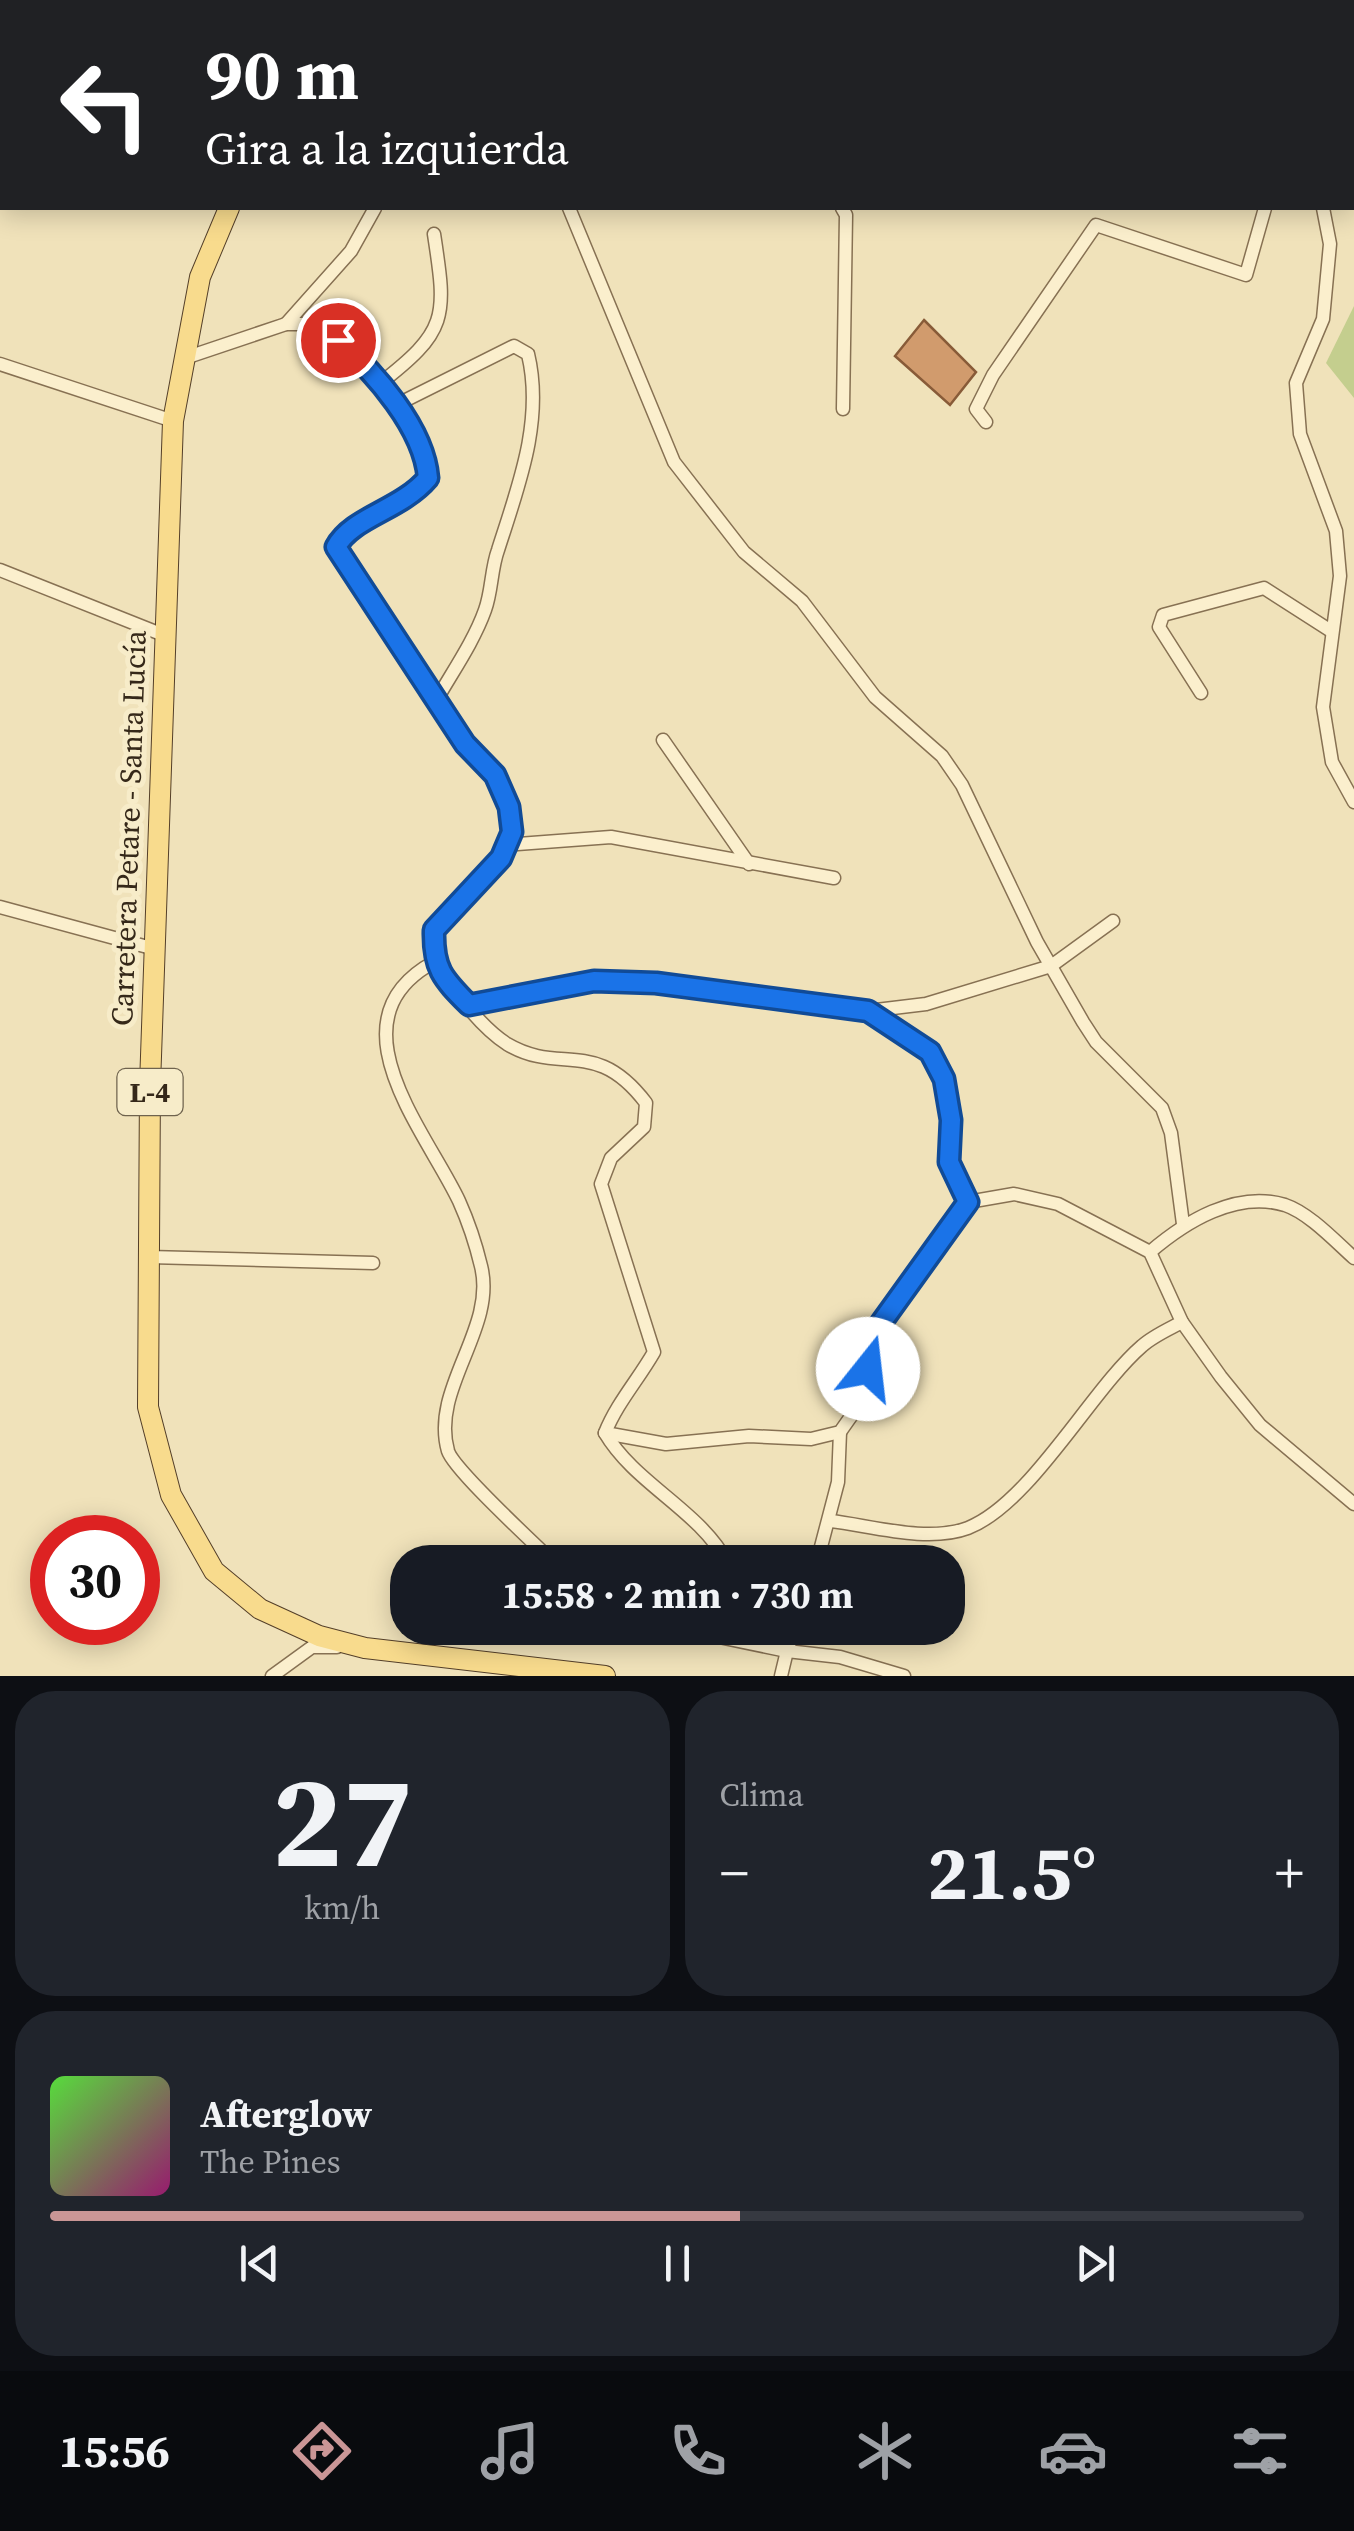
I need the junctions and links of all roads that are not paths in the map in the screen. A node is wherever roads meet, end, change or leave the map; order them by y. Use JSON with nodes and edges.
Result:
{"nodes":[{"id":1,"x":227,"y":210,"type":"edge"},
{"id":2,"x":374,"y":210,"type":"edge"},
{"id":3,"x":569,"y":210,"type":"edge"},
{"id":4,"x":842,"y":210,"type":"edge"},
{"id":5,"x":1264,"y":210,"type":"edge"},
{"id":6,"x":1322,"y":210,"type":"edge"},
{"id":7,"x":434,"y":234,"type":"dead end"},
{"id":8,"x":286,"y":324,"type":"junction"},
{"id":9,"x":185,"y":358,"type":"junction"},
{"id":10,"x":0,"y":364,"type":"edge"},
{"id":11,"x":378,"y":385,"type":"junction"},
{"id":12,"x":394,"y":406,"type":"junction"},
{"id":13,"x":842,"y":409,"type":"dead end"},
{"id":14,"x":174,"y":422,"type":"junction"},
{"id":15,"x":986,"y":422,"type":"dead end"},
{"id":16,"x":0,"y":570,"type":"edge"},
{"id":17,"x":1331,"y":632,"type":"junction"},
{"id":18,"x":166,"y":636,"type":"junction"},
{"id":19,"x":1200,"y":693,"type":"dead end"},
{"id":20,"x":438,"y":700,"type":"junction"},
{"id":21,"x":664,"y":740,"type":"dead end"},
{"id":22,"x":1354,"y":802,"type":"edge"},
{"id":23,"x":506,"y":845,"type":"junction"},
{"id":24,"x":749,"y":864,"type":"junction"},
{"id":25,"x":834,"y":878,"type":"dead end"},
{"id":26,"x":0,"y":908,"type":"edge"},
{"id":27,"x":1113,"y":921,"type":"dead end"},
{"id":28,"x":154,"y":949,"type":"junction"},
{"id":29,"x":434,"y":962,"type":"junction"},
{"id":30,"x":1051,"y":966,"type":"junction"},
{"id":31,"x":469,"y":1005,"type":"junction"},
{"id":32,"x":868,"y":1011,"type":"junction"},
{"id":33,"x":968,"y":1202,"type":"junction"},
{"id":34,"x":1183,"y":1224,"type":"junction"},
{"id":35,"x":1150,"y":1252,"type":"junction"},
{"id":36,"x":149,"y":1257,"type":"junction"},
{"id":37,"x":1354,"y":1258,"type":"edge"},
{"id":38,"x":373,"y":1263,"type":"dead end"},
{"id":39,"x":1182,"y":1322,"type":"junction"},
{"id":40,"x":840,"y":1432,"type":"junction"},
{"id":41,"x":605,"y":1433,"type":"junction"},
{"id":42,"x":1354,"y":1504,"type":"edge"},
{"id":43,"x":831,"y":1521,"type":"junction"},
{"id":44,"x":536,"y":1545,"type":"edge"},
{"id":45,"x":712,"y":1545,"type":"edge"},
{"id":46,"x":823,"y":1545,"type":"edge"},
{"id":47,"x":755,"y":1645,"type":"edge"},
{"id":48,"x":782,"y":1645,"type":"edge"},
{"id":49,"x":789,"y":1645,"type":"edge"},
{"id":50,"x":365,"y":1648,"type":"junction"},
{"id":51,"x":787,"y":1652,"type":"junction"},
{"id":52,"x":272,"y":1676,"type":"edge"},
{"id":53,"x":605,"y":1676,"type":"edge"},
{"id":54,"x":781,"y":1676,"type":"edge"},
{"id":55,"x":904,"y":1676,"type":"edge"}],
"edges":[{"from":1,"to":9,"type":"main road","name":"Carretera Petare - Santa Lucía","number":"L-4"},
{"from":2,"to":8,"type":"street"},
{"from":3,"to":30,"type":"street"},
{"from":4,"to":13,"type":"street"},
{"from":5,"to":15,"type":"street"},
{"from":6,"to":17,"type":"street"},
{"from":7,"to":11,"type":"street"},
{"from":8,"to":9,"type":"street"},
{"from":8,"to":11,"type":"street"},
{"from":9,"to":14,"type":"main road","name":"Carretera Petare - Santa Lucía","number":"L-4"},
{"from":10,"to":14,"type":"street"},
{"from":11,"to":12,"type":"street"},
{"from":12,"to":20,"type":"street"},
{"from":12,"to":20,"type":"street"},
{"from":14,"to":18,"type":"main road","name":"Carretera Petare - Santa Lucía","number":"L-4"},
{"from":16,"to":18,"type":"street"},
{"from":17,"to":19,"type":"street"},
{"from":17,"to":22,"type":"street"},
{"from":18,"to":28,"type":"main road","name":"Carretera Petare - Santa Lucía","number":"L-4"},
{"from":20,"to":23,"type":"street"},
{"from":21,"to":24,"type":"street"},
{"from":23,"to":24,"type":"street"},
{"from":23,"to":29,"type":"street"},
{"from":24,"to":25,"type":"street"},
{"from":26,"to":28,"type":"street"},
{"from":27,"to":30,"type":"street"},
{"from":28,"to":36,"type":"main road","name":"Carretera Petare - Santa Lucía","number":"L-4"},
{"from":29,"to":31,"type":"street"},
{"from":29,"to":44,"type":"street"},
{"from":30,"to":32,"type":"street"},
{"from":30,"to":34,"type":"street"},
{"from":31,"to":32,"type":"street"},
{"from":31,"to":41,"type":"street"},
{"from":32,"to":33,"type":"street"},
{"from":33,"to":35,"type":"street"},
{"from":33,"to":40,"type":"street"},
{"from":34,"to":35,"type":"street"},
{"from":34,"to":37,"type":"street"},
{"from":35,"to":39,"type":"street"},
{"from":36,"to":38,"type":"street"},
{"from":36,"to":50,"type":"main road","name":"Carretera Petare - Santa Lucía","number":"L-4"},
{"from":39,"to":42,"type":"street"},
{"from":39,"to":43,"type":"street"},
{"from":40,"to":41,"type":"street"},
{"from":40,"to":43,"type":"street"},
{"from":41,"to":45,"type":"street"},
{"from":43,"to":46,"type":"street"},
{"from":47,"to":51,"type":"street"},
{"from":48,"to":51,"type":"street"},
{"from":49,"to":51,"type":"street"},
{"from":50,"to":52,"type":"street"},
{"from":50,"to":53,"type":"main road","name":"Carretera Petare - Santa Lucía","number":"L-4"},
{"from":51,"to":54,"type":"street"},
{"from":51,"to":55,"type":"street"}]}
